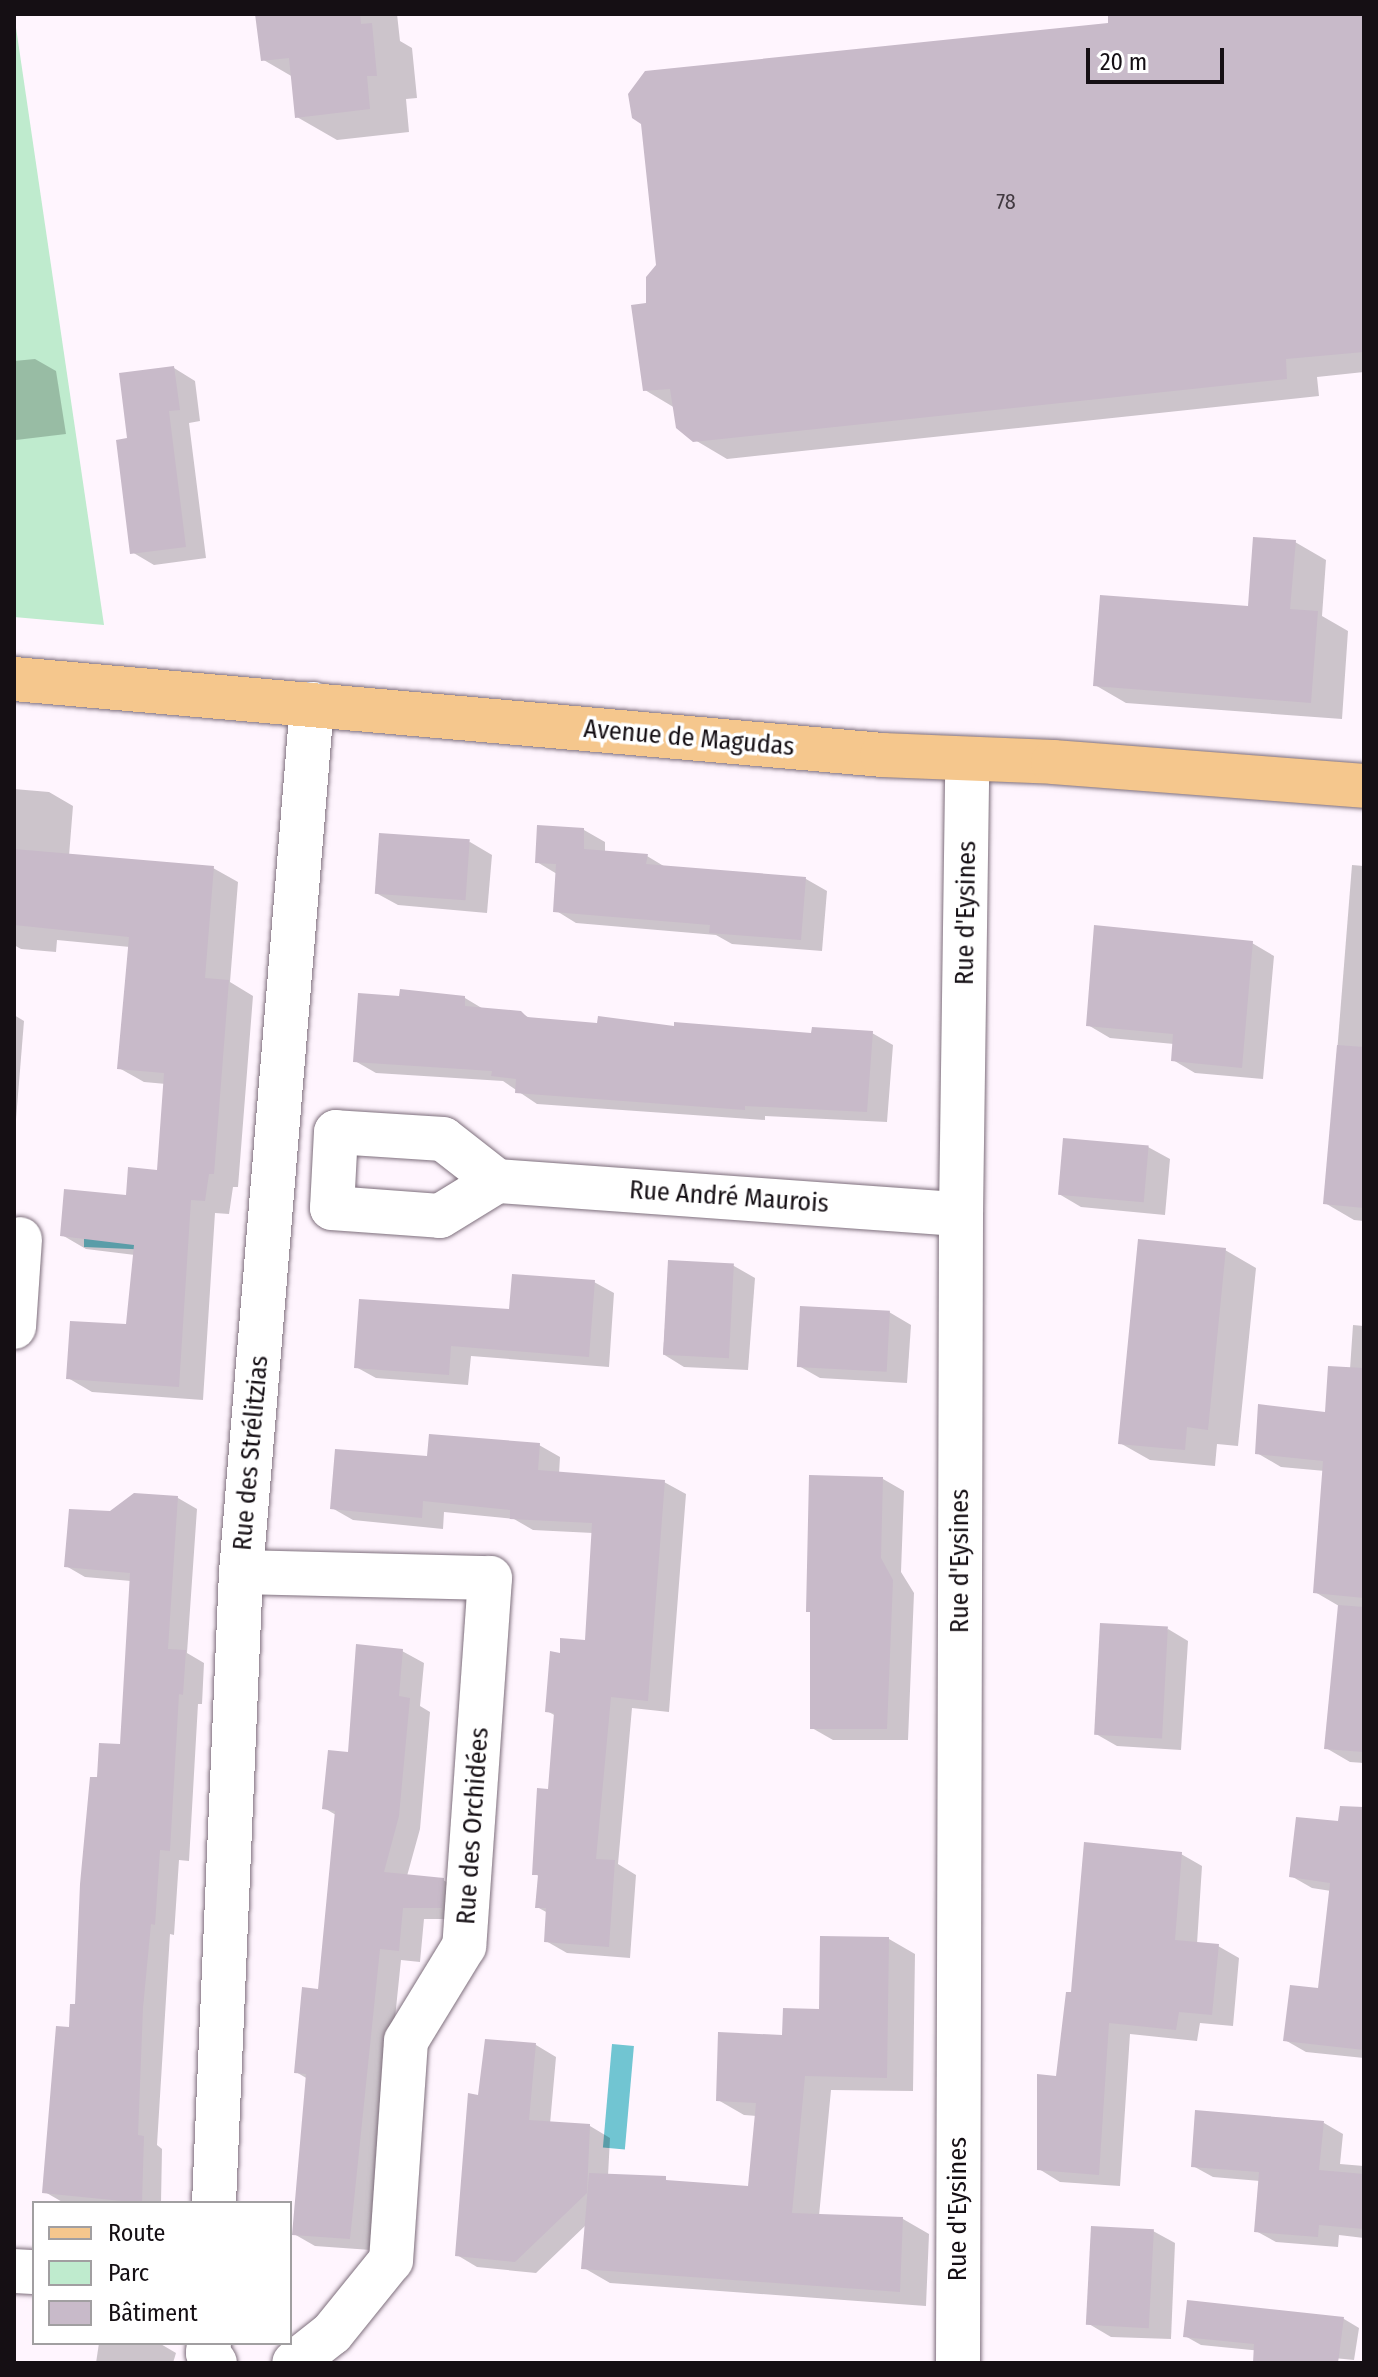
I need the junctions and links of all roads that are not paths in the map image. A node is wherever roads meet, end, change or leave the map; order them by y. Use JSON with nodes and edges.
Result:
{"nodes":[{"id":1,"x":14,"y":679,"type":"edge"},
{"id":2,"x":312,"y":704,"type":"junction"},
{"id":3,"x":967,"y":760,"type":"junction"},
{"id":4,"x":1364,"y":786,"type":"edge"},
{"id":5,"x":497,"y":1181,"type":"dead end"},
{"id":6,"x":961,"y":1214,"type":"junction"},
{"id":7,"x":20,"y":1239,"type":"dead end"},
{"id":8,"x":14,"y":1327,"type":"edge"},
{"id":9,"x":241,"y":1572,"type":"junction"},
{"id":10,"x":214,"y":2201,"type":"edge"},
{"id":11,"x":209,"y":2345,"type":"edge"},
{"id":12,"x":215,"y":2363,"type":"edge"},
{"id":13,"x":294,"y":2363,"type":"edge"},
{"id":14,"x":958,"y":2363,"type":"edge"}],
"edges":[{"from":1,"to":2,"type":"main road","name":"Avenue de Magudas"},
{"from":2,"to":3,"type":"main road","name":"Avenue de Magudas"},
{"from":2,"to":9,"type":"street","name":"Rue des Strélitzias"},
{"from":3,"to":4,"type":"main road","name":"Avenue de Magudas"},
{"from":3,"to":6,"type":"street","name":"Rue d'Eysines"},
{"from":5,"to":6,"type":"street","name":"Rue André Maurois"},
{"from":6,"to":14,"type":"street","name":"Rue d'Eysines"},
{"from":7,"to":8,"type":"street"},
{"from":9,"to":10,"type":"street","name":"Rue des Strélitzias"},
{"from":9,"to":13,"type":"street","name":"Rue des Orchidées"},
{"from":11,"to":12,"type":"street"}]}
